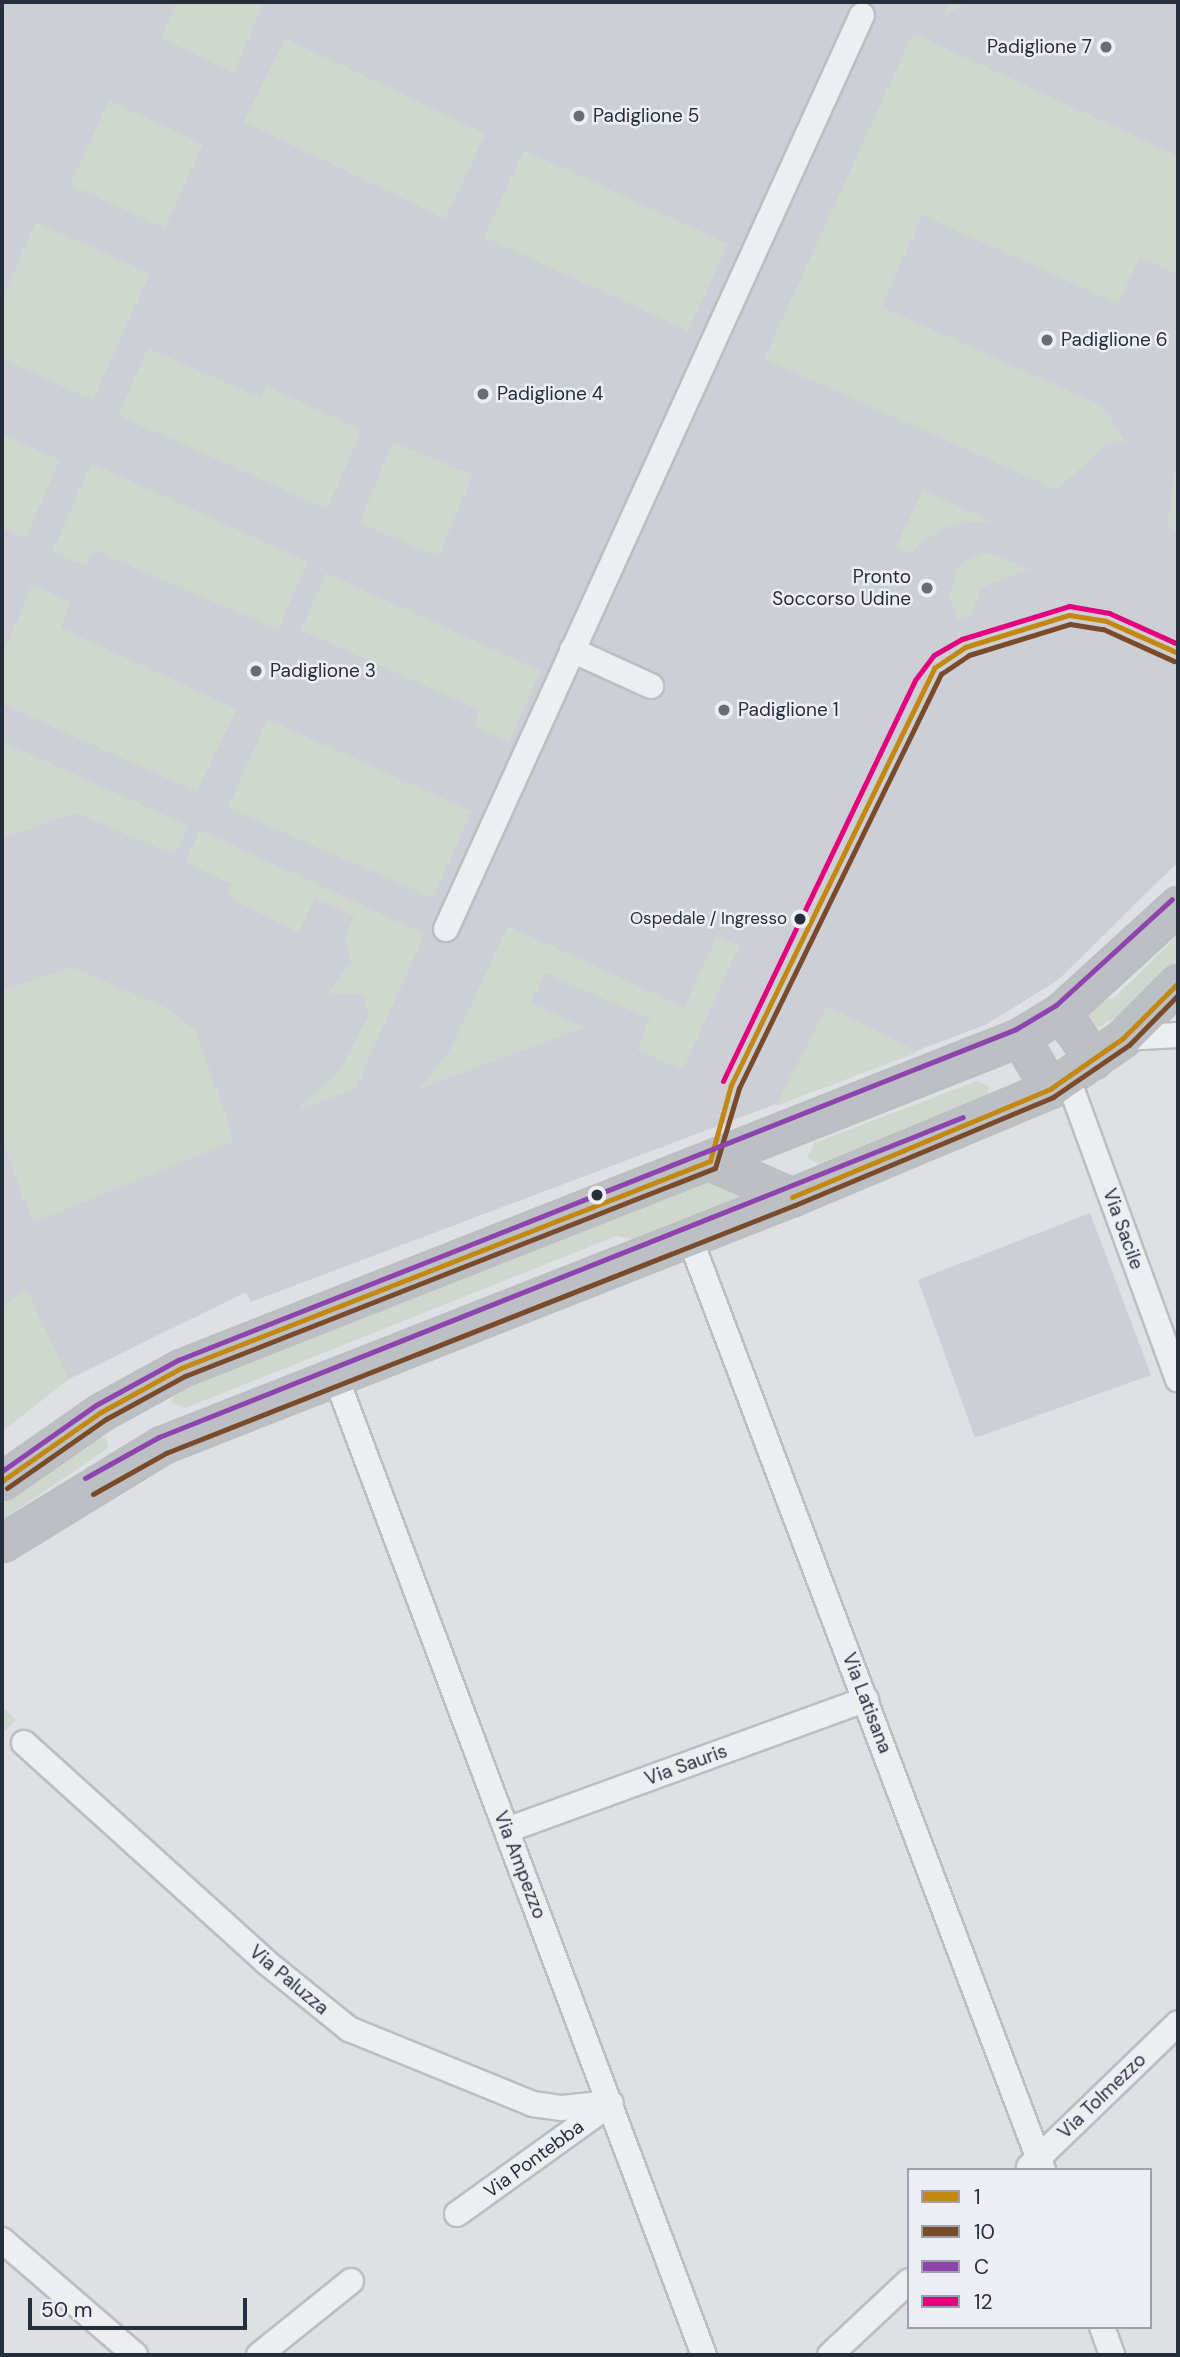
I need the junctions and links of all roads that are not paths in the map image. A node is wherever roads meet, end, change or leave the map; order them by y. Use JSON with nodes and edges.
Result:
{"nodes":[{"id":1,"x":862,"y":15,"type":"dead end"},
{"id":2,"x":572,"y":650,"type":"junction"},
{"id":3,"x":651,"y":686,"type":"dead end"},
{"id":4,"x":1178,"y":905,"type":"edge"},
{"id":5,"x":446,"y":929,"type":"dead end"},
{"id":6,"x":1178,"y":983,"type":"edge"},
{"id":7,"x":1061,"y":1012,"type":"junction"},
{"id":8,"x":1178,"y":1035,"type":"edge"},
{"id":9,"x":1020,"y":1037,"type":"junction"},
{"id":10,"x":1123,"y":1038,"type":"junction"},
{"id":11,"x":1071,"y":1076,"type":"junction"},
{"id":12,"x":710,"y":1161,"type":"junction"},
{"id":13,"x":792,"y":1197,"type":"junction"},
{"id":14,"x":690,"y":1236,"type":"junction"},
{"id":15,"x":335,"y":1375,"type":"junction"},
{"id":16,"x":1178,"y":1379,"type":"edge"},
{"id":17,"x":137,"y":1391,"type":"junction"},
{"id":18,"x":101,"y":1412,"type":"junction"},
{"id":19,"x":162,"y":1445,"type":"junction"},
{"id":20,"x":126,"y":1464,"type":"junction"},
{"id":21,"x":2,"y":1481,"type":"edge"},
{"id":22,"x":2,"y":1544,"type":"edge"},
{"id":23,"x":866,"y":1699,"type":"junction"},
{"id":24,"x":24,"y":1743,"type":"dead end"},
{"id":25,"x":507,"y":1830,"type":"junction"},
{"id":26,"x":1178,"y":2023,"type":"edge"},
{"id":27,"x":611,"y":2104,"type":"junction"},
{"id":28,"x":1036,"y":2166,"type":"edge"},
{"id":29,"x":457,"y":2214,"type":"dead end"},
{"id":30,"x":2,"y":2240,"type":"edge"},
{"id":31,"x":351,"y":2281,"type":"dead end"},
{"id":32,"x":907,"y":2283,"type":"edge"},
{"id":33,"x":1103,"y":2329,"type":"edge"},
{"id":34,"x":135,"y":2355,"type":"edge"},
{"id":35,"x":259,"y":2355,"type":"edge"},
{"id":36,"x":704,"y":2355,"type":"edge"},
{"id":37,"x":830,"y":2355,"type":"edge"},
{"id":38,"x":1112,"y":2355,"type":"edge"}],
"edges":[{"from":1,"to":2,"type":"street"},
{"from":2,"to":3,"type":"street"},
{"from":2,"to":5,"type":"street"},
{"from":4,"to":7,"type":"main road"},
{"from":6,"to":10,"type":"main road"},
{"from":7,"to":9,"type":"main road"},
{"from":7,"to":11,"type":"main road"},
{"from":8,"to":10,"type":"street"},
{"from":9,"to":11,"type":"main road"},
{"from":9,"to":12,"type":"main road"},
{"from":10,"to":11,"type":"main road"},
{"from":11,"to":13,"type":"main road"},
{"from":11,"to":16,"type":"street","name":"Via Sacile"},
{"from":12,"to":13,"type":"main road"},
{"from":12,"to":17,"type":"main road"},
{"from":13,"to":14,"type":"main road"},
{"from":14,"to":15,"type":"main road"},
{"from":14,"to":23,"type":"street","name":"Via Latisana"},
{"from":15,"to":19,"type":"main road"},
{"from":15,"to":25,"type":"street","name":"Via Ampezzo"},
{"from":17,"to":18,"type":"main road"},
{"from":17,"to":19,"type":"main road"},
{"from":18,"to":20,"type":"main road"},
{"from":18,"to":21,"type":"main road"},
{"from":19,"to":20,"type":"main road"},
{"from":20,"to":22,"type":"main road"},
{"from":23,"to":25,"type":"street","name":"Via Sauris"},
{"from":23,"to":28,"type":"street","name":"Via Latisana"},
{"from":24,"to":27,"type":"street","name":"Via Paluzza"},
{"from":25,"to":27,"type":"street","name":"Via Ampezzo"},
{"from":26,"to":28,"type":"street","name":"Via Tolmezzo"},
{"from":27,"to":29,"type":"street","name":"Via Pontebba"},
{"from":27,"to":36,"type":"street","name":"Via Ampezzo"},
{"from":30,"to":34,"type":"street"},
{"from":31,"to":35,"type":"street"},
{"from":32,"to":37,"type":"street"},
{"from":33,"to":38,"type":"street"}]}
